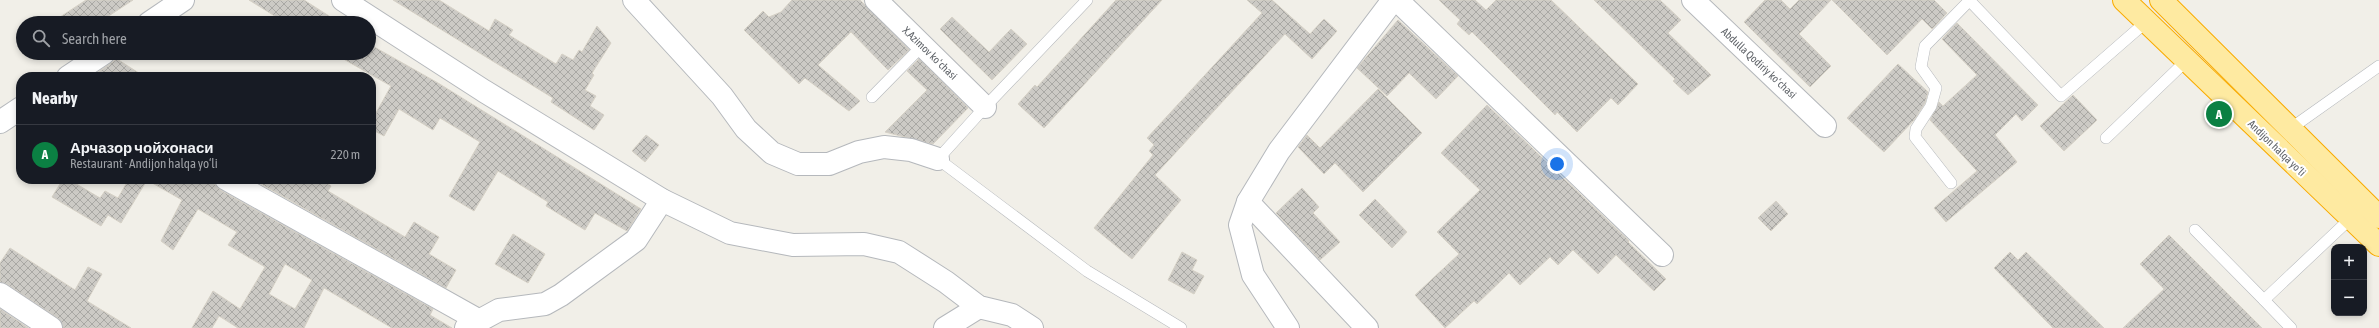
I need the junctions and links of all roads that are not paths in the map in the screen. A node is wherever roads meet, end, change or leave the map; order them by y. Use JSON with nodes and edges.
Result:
{"nodes":[{"id":1,"x":183,"y":0,"type":"edge"},
{"id":2,"x":343,"y":0,"type":"edge"},
{"id":3,"x":634,"y":0,"type":"edge"},
{"id":4,"x":876,"y":0,"type":"edge"},
{"id":5,"x":1087,"y":0,"type":"edge"},
{"id":6,"x":1393,"y":0,"type":"edge"},
{"id":7,"x":1397,"y":0,"type":"edge"},
{"id":8,"x":1693,"y":0,"type":"edge"},
{"id":9,"x":1969,"y":0,"type":"edge"},
{"id":10,"x":2124,"y":0,"type":"edge"},
{"id":11,"x":2161,"y":0,"type":"edge"},
{"id":12,"x":159,"y":16,"type":"edge"},
{"id":13,"x":368,"y":16,"type":"edge"},
{"id":14,"x":376,"y":21,"type":"edge"},
{"id":15,"x":2146,"y":22,"type":"junction"},
{"id":16,"x":922,"y":46,"type":"junction"},
{"id":17,"x":94,"y":60,"type":"edge"},
{"id":18,"x":2186,"y":61,"type":"junction"},
{"id":19,"x":2379,"y":66,"type":"edge"},
{"id":20,"x":76,"y":72,"type":"edge"},
{"id":21,"x":872,"y":97,"type":"dead end"},
{"id":22,"x":985,"y":107,"type":"junction"},
{"id":23,"x":16,"y":111,"type":"edge"},
{"id":24,"x":0,"y":122,"type":"edge"},
{"id":25,"x":1825,"y":126,"type":"dead end"},
{"id":26,"x":2290,"y":129,"type":"junction"},
{"id":27,"x":2106,"y":138,"type":"dead end"},
{"id":28,"x":938,"y":159,"type":"junction"},
{"id":29,"x":1951,"y":183,"type":"dead end"},
{"id":30,"x":234,"y":184,"type":"edge"},
{"id":31,"x":662,"y":200,"type":"junction"},
{"id":32,"x":1248,"y":202,"type":"junction"},
{"id":33,"x":2377,"y":211,"type":"edge"},
{"id":34,"x":2351,"y":218,"type":"junction"},
{"id":35,"x":2195,"y":230,"type":"dead end"},
{"id":36,"x":2379,"y":245,"type":"edge"},
{"id":37,"x":1662,"y":255,"type":"dead end"},
{"id":38,"x":0,"y":294,"type":"edge"},
{"id":39,"x":2264,"y":300,"type":"junction"},
{"id":40,"x":979,"y":306,"type":"junction"},
{"id":41,"x":472,"y":324,"type":"edge"},
{"id":42,"x":51,"y":328,"type":"edge"},
{"id":43,"x":945,"y":328,"type":"edge"},
{"id":44,"x":1032,"y":328,"type":"edge"},
{"id":45,"x":1181,"y":328,"type":"edge"},
{"id":46,"x":1288,"y":328,"type":"edge"},
{"id":47,"x":1367,"y":328,"type":"edge"},
{"id":48,"x":2291,"y":328,"type":"edge"}],
"edges":[{"from":1,"to":12,"type":"street"},
{"from":2,"to":13,"type":"street"},
{"from":3,"to":28,"type":"street"},
{"from":4,"to":16,"type":"street","name":"X.Azimov koʻchasi"},
{"from":5,"to":22,"type":"lane"},
{"from":6,"to":32,"type":"street"},
{"from":7,"to":37,"type":"street"},
{"from":8,"to":25,"type":"street","name":"Abdulla Qodiriy koʻchasi"},
{"from":9,"to":15,"type":"lane"},
{"from":9,"to":29,"type":"lane"},
{"from":10,"to":15,"type":"highway","name":"Andijon halqa yo‘li"},
{"from":11,"to":26,"type":"highway","name":"Andijon halqa yo‘li"},
{"from":14,"to":31,"type":"street"},
{"from":15,"to":18,"type":"highway","name":"Andijon halqa yo‘li"},
{"from":16,"to":21,"type":"lane"},
{"from":16,"to":22,"type":"street","name":"X.Azimov koʻchasi"},
{"from":17,"to":20,"type":"street"},
{"from":18,"to":27,"type":"lane"},
{"from":18,"to":34,"type":"highway","name":"Andijon halqa yo‘li"},
{"from":19,"to":26,"type":"lane"},
{"from":22,"to":28,"type":"lane"},
{"from":23,"to":24,"type":"street"},
{"from":26,"to":33,"type":"highway","name":"Andijon halqa yo‘li"},
{"from":28,"to":45,"type":"lane"},
{"from":30,"to":41,"type":"street"},
{"from":31,"to":40,"type":"street"},
{"from":31,"to":41,"type":"street"},
{"from":32,"to":46,"type":"street"},
{"from":32,"to":47,"type":"street"},
{"from":34,"to":36,"type":"highway","name":"Andijon halqa yo‘li"},
{"from":34,"to":39,"type":"lane"},
{"from":35,"to":39,"type":"lane"},
{"from":38,"to":42,"type":"street"},
{"from":39,"to":48,"type":"lane"},
{"from":40,"to":43,"type":"street"},
{"from":40,"to":44,"type":"street"}]}
